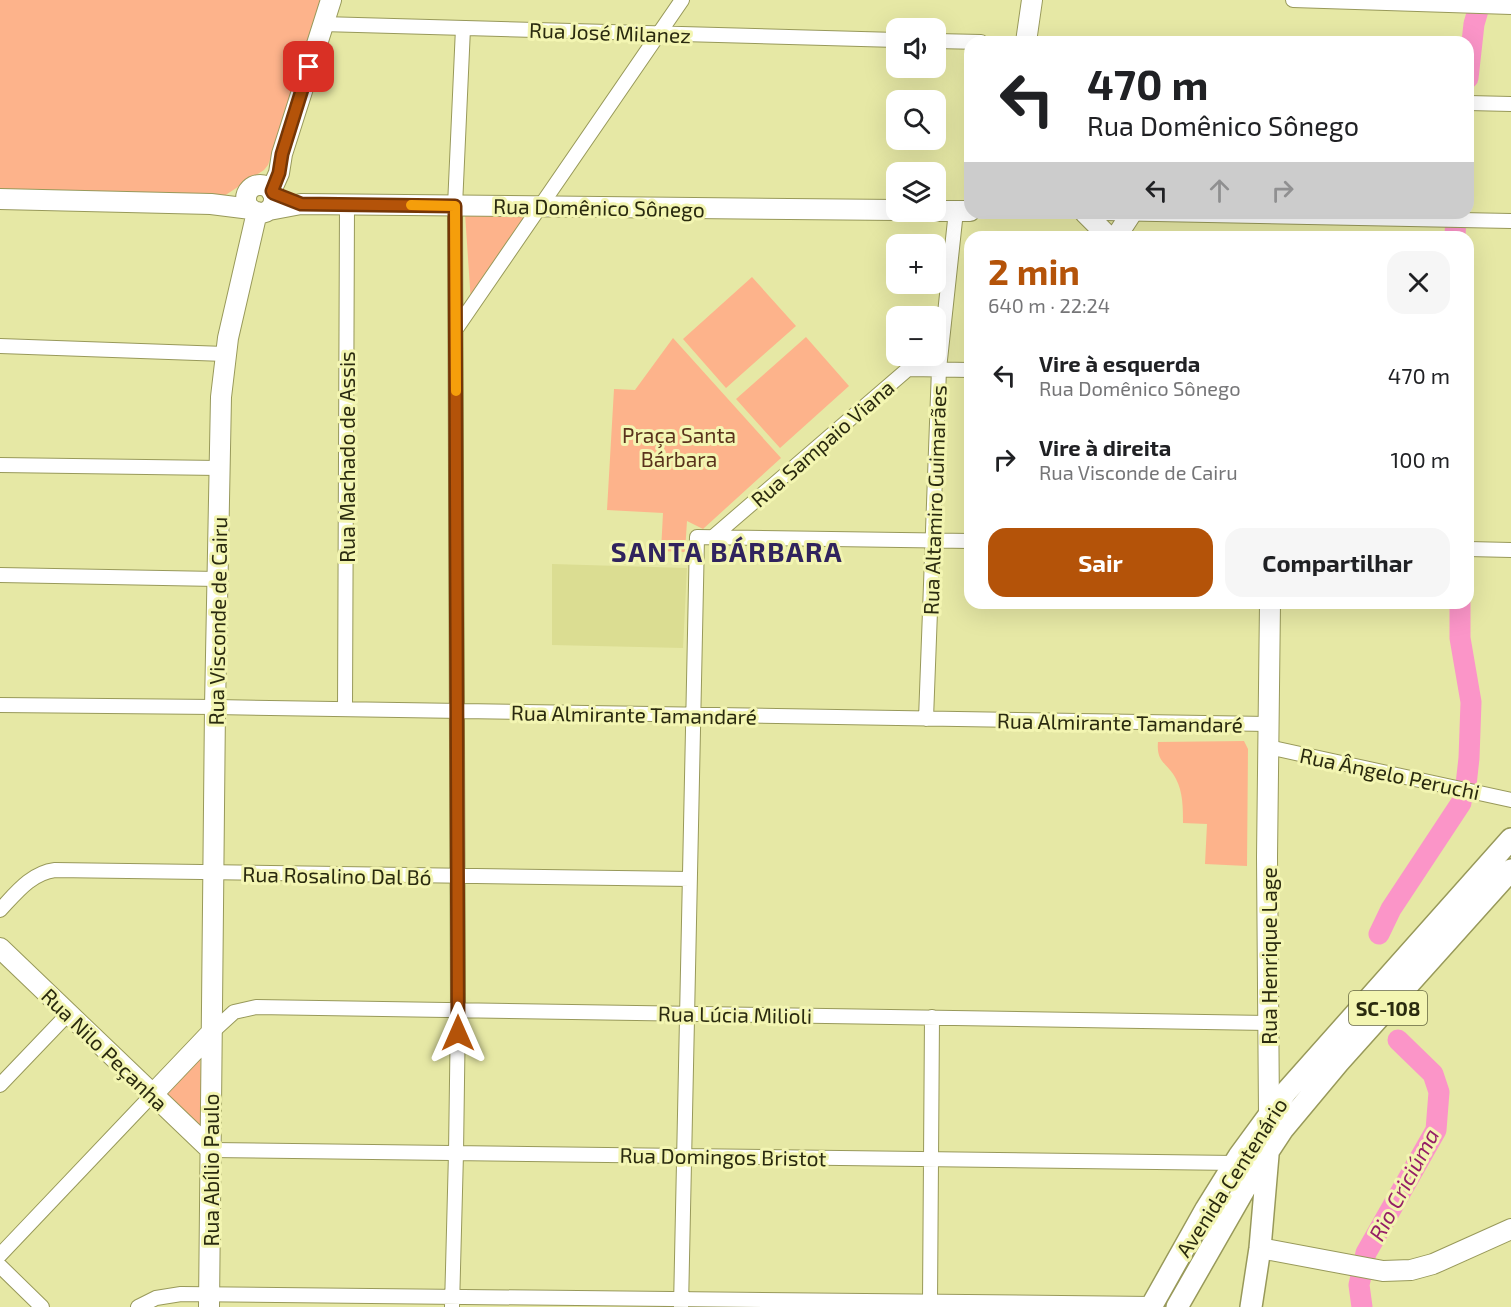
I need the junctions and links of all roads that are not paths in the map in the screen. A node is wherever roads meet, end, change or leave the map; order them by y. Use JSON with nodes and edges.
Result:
{"nodes":[{"id":1,"x":331,"y":0,"type":"edge"},
{"id":2,"x":682,"y":0,"type":"edge"},
{"id":3,"x":1032,"y":0,"type":"edge"},
{"id":4,"x":1293,"y":0,"type":"edge"},
{"id":5,"x":1511,"y":7,"type":"edge"},
{"id":6,"x":322,"y":24,"type":"junction"},
{"id":7,"x":463,"y":28,"type":"junction"},
{"id":8,"x":660,"y":33,"type":"junction"},
{"id":9,"x":1027,"y":36,"type":"edge"},
{"id":10,"x":886,"y":40,"type":"edge"},
{"id":11,"x":946,"y":41,"type":"edge"},
{"id":12,"x":964,"y":42,"type":"edge"},
{"id":13,"x":1474,"y":103,"type":"edge"},
{"id":14,"x":1511,"y":104,"type":"edge"},
{"id":15,"x":0,"y":199,"type":"edge"},
{"id":16,"x":261,"y":199,"type":"junction"},
{"id":17,"x":347,"y":205,"type":"junction"},
{"id":18,"x":455,"y":206,"type":"junction"},
{"id":19,"x":541,"y":207,"type":"junction"},
{"id":20,"x":886,"y":210,"type":"edge"},
{"id":21,"x":946,"y":211,"type":"edge"},
{"id":22,"x":963,"y":211,"type":"edge"},
{"id":23,"x":1091,"y":219,"type":"edge"},
{"id":24,"x":1391,"y":219,"type":"edge"},
{"id":25,"x":1511,"y":221,"type":"edge"},
{"id":26,"x":1103,"y":231,"type":"edge"},
{"id":27,"x":456,"y":329,"type":"junction"},
{"id":28,"x":0,"y":346,"type":"edge"},
{"id":29,"x":225,"y":354,"type":"junction"},
{"id":30,"x":939,"y":369,"type":"junction"},
{"id":31,"x":964,"y":370,"type":"edge"},
{"id":32,"x":0,"y":465,"type":"edge"},
{"id":33,"x":219,"y":468,"type":"junction"},
{"id":34,"x":713,"y":537,"type":"junction"},
{"id":35,"x":932,"y":541,"type":"junction"},
{"id":36,"x":964,"y":541,"type":"edge"},
{"id":37,"x":1474,"y":549,"type":"edge"},
{"id":38,"x":1511,"y":550,"type":"edge"},
{"id":39,"x":0,"y":574,"type":"edge"},
{"id":40,"x":217,"y":579,"type":"junction"},
{"id":41,"x":1270,"y":609,"type":"edge"},
{"id":42,"x":0,"y":705,"type":"edge"},
{"id":43,"x":215,"y":707,"type":"junction"},
{"id":44,"x":345,"y":709,"type":"junction"},
{"id":45,"x":456,"y":711,"type":"junction"},
{"id":46,"x":693,"y":715,"type":"junction"},
{"id":47,"x":926,"y":719,"type":"junction"},
{"id":48,"x":1268,"y":724,"type":"junction"},
{"id":49,"x":1269,"y":747,"type":"junction"},
{"id":50,"x":1511,"y":800,"type":"edge"},
{"id":51,"x":1511,"y":839,"type":"edge"},
{"id":52,"x":1511,"y":870,"type":"edge"},
{"id":53,"x":213,"y":873,"type":"junction"},
{"id":54,"x":456,"y":876,"type":"junction"},
{"id":55,"x":690,"y":879,"type":"junction"},
{"id":56,"x":0,"y":910,"type":"edge"},
{"id":57,"x":0,"y":948,"type":"edge"},
{"id":58,"x":458,"y":1010,"type":"junction"},
{"id":59,"x":687,"y":1013,"type":"junction"},
{"id":60,"x":68,"y":1014,"type":"junction"},
{"id":61,"x":932,"y":1017,"type":"junction"},
{"id":62,"x":1268,"y":1023,"type":"junction"},
{"id":63,"x":211,"y":1033,"type":"junction"},
{"id":64,"x":0,"y":1086,"type":"edge"},
{"id":65,"x":152,"y":1095,"type":"junction"},
{"id":66,"x":1269,"y":1115,"type":"junction"},
{"id":67,"x":1269,"y":1149,"type":"junction"},
{"id":68,"x":211,"y":1150,"type":"junction"},
{"id":69,"x":456,"y":1153,"type":"junction"},
{"id":70,"x":684,"y":1156,"type":"junction"},
{"id":71,"x":931,"y":1159,"type":"junction"},
{"id":72,"x":1236,"y":1163,"type":"junction"},
{"id":73,"x":1206,"y":1209,"type":"junction"},
{"id":74,"x":1230,"y":1214,"type":"junction"},
{"id":75,"x":1511,"y":1228,"type":"edge"},
{"id":76,"x":1260,"y":1248,"type":"junction"},
{"id":77,"x":0,"y":1255,"type":"edge"},
{"id":78,"x":0,"y":1266,"type":"edge"},
{"id":79,"x":210,"y":1301,"type":"edge"},
{"id":80,"x":452,"y":1302,"type":"edge"},
{"id":81,"x":930,"y":1302,"type":"junction"},
{"id":82,"x":681,"y":1303,"type":"edge"},
{"id":83,"x":1151,"y":1306,"type":"edge"},
{"id":84,"x":42,"y":1307,"type":"edge"},
{"id":85,"x":138,"y":1307,"type":"edge"},
{"id":86,"x":1177,"y":1307,"type":"edge"},
{"id":87,"x":1251,"y":1307,"type":"edge"}],
"edges":[{"from":1,"to":6,"type":"street","name":"Rua Visconde de Cairu"},
{"from":2,"to":8,"type":"street"},
{"from":3,"to":9,"type":"street"},
{"from":4,"to":5,"type":"street"},
{"from":6,"to":7,"type":"street","name":"Rua José Milanez"},
{"from":6,"to":16,"type":"street","name":"Rua Visconde de Cairu"},
{"from":7,"to":8,"type":"street","name":"Rua José Milanez"},
{"from":7,"to":18,"type":"street"},
{"from":8,"to":10,"type":"street","name":"Rua José Milanez"},
{"from":8,"to":19,"type":"street"},
{"from":11,"to":12,"type":"street"},
{"from":13,"to":14,"type":"street"},
{"from":15,"to":16,"type":"street","name":"Rua Domênico Sônego"},
{"from":16,"to":17,"type":"street","name":"Rua Domênico Sônego"},
{"from":16,"to":29,"type":"street","name":"Rua Visconde de Cairu"},
{"from":17,"to":18,"type":"street","name":"Rua Domênico Sônego"},
{"from":17,"to":44,"type":"street","name":"Rua Machado de Assis"},
{"from":18,"to":19,"type":"street","name":"Rua Domênico Sônego"},
{"from":18,"to":27,"type":"street"},
{"from":19,"to":20,"type":"street","name":"Rua Domênico Sônego"},
{"from":19,"to":27,"type":"street"},
{"from":21,"to":22,"type":"street"},
{"from":22,"to":30,"type":"street","name":"Rua Altamiro Guimarães"},
{"from":23,"to":26,"type":"street"},
{"from":24,"to":25,"type":"street"},
{"from":27,"to":45,"type":"street"},
{"from":28,"to":29,"type":"street"},
{"from":29,"to":33,"type":"street","name":"Rua Visconde de Cairu"},
{"from":30,"to":31,"type":"street","name":"Rua Sampaio Viana"},
{"from":30,"to":34,"type":"street","name":"Rua Sampaio Viana"},
{"from":30,"to":35,"type":"street","name":"Rua Altamiro Guimarães"},
{"from":32,"to":33,"type":"street"},
{"from":33,"to":40,"type":"street","name":"Rua Visconde de Cairu"},
{"from":34,"to":35,"type":"street"},
{"from":34,"to":46,"type":"street"},
{"from":35,"to":36,"type":"street"},
{"from":35,"to":47,"type":"street","name":"Rua Altamiro Guimarães"},
{"from":37,"to":38,"type":"street"},
{"from":39,"to":40,"type":"street"},
{"from":40,"to":43,"type":"street","name":"Rua Visconde de Cairu"},
{"from":41,"to":48,"type":"street","name":"Rua Henrique Lage"},
{"from":42,"to":43,"type":"street","name":"Rua Almirante Tamandaré"},
{"from":43,"to":44,"type":"street","name":"Rua Almirante Tamandaré"},
{"from":43,"to":53,"type":"street","name":"Rua Visconde de Cairu"},
{"from":44,"to":45,"type":"street","name":"Rua Almirante Tamandaré"},
{"from":45,"to":46,"type":"street","name":"Rua Almirante Tamandaré"},
{"from":45,"to":54,"type":"street"},
{"from":46,"to":47,"type":"street","name":"Rua Almirante Tamandaré"},
{"from":46,"to":55,"type":"street"},
{"from":47,"to":48,"type":"street","name":"Rua Almirante Tamandaré"},
{"from":48,"to":49,"type":"street","name":"Rua Henrique Lage"},
{"from":49,"to":50,"type":"street","name":"Rua Ângelo Peruchi"},
{"from":49,"to":62,"type":"street","name":"Rua Henrique Lage"},
{"from":51,"to":66,"type":"main road","name":"Avenida Centenário","number":"SC-108"},
{"from":52,"to":67,"type":"main road","name":"Avenida Centenário","number":"SC-108"},
{"from":53,"to":54,"type":"street","name":"Rua Rosalino Dal Bó"},
{"from":53,"to":56,"type":"street","name":"Rua Rosalino Dal Bó"},
{"from":53,"to":63,"type":"street","name":"Rua Visconde de Cairu"},
{"from":54,"to":55,"type":"street","name":"Rua Rosalino Dal Bó"},
{"from":54,"to":58,"type":"street"},
{"from":55,"to":59,"type":"street"},
{"from":57,"to":60,"type":"street","name":"Rua Nilo Peçanha"},
{"from":58,"to":59,"type":"street","name":"Rua Lúcia Milioli"},
{"from":58,"to":63,"type":"street","name":"Rua Lúcia Milioli"},
{"from":58,"to":69,"type":"street"},
{"from":59,"to":61,"type":"street","name":"Rua Lúcia Milioli"},
{"from":59,"to":70,"type":"street"},
{"from":60,"to":64,"type":"street"},
{"from":60,"to":65,"type":"street","name":"Rua Nilo Peçanha"},
{"from":61,"to":62,"type":"street","name":"Rua Lúcia Milioli"},
{"from":61,"to":71,"type":"street"},
{"from":62,"to":66,"type":"street","name":"Rua Henrique Lage"},
{"from":63,"to":65,"type":"street"},
{"from":63,"to":68,"type":"street","name":"Rua Abílio Paulo"},
{"from":65,"to":68,"type":"street","name":"Rua Nilo Peçanha"},
{"from":65,"to":77,"type":"street"},
{"from":66,"to":67,"type":"main road","name":"Rua Henrique Lage"},
{"from":66,"to":72,"type":"main road","name":"Avenida Centenário","number":"SC-108"},
{"from":67,"to":74,"type":"main road","name":"Avenida Centenário","number":"SC-108"},
{"from":67,"to":76,"type":"main road","name":"Rua Henrique Lage"},
{"from":68,"to":69,"type":"street","name":"Rua Domingos Bristot"},
{"from":68,"to":79,"type":"street","name":"Rua Abílio Paulo"},
{"from":69,"to":70,"type":"street","name":"Rua Domingos Bristot"},
{"from":69,"to":80,"type":"street"},
{"from":70,"to":71,"type":"street","name":"Rua Domingos Bristot"},
{"from":70,"to":82,"type":"street"},
{"from":71,"to":72,"type":"street","name":"Rua Domingos Bristot"},
{"from":71,"to":81,"type":"street"},
{"from":72,"to":73,"type":"main road","name":"Avenida Centenário","number":"SC-108"},
{"from":73,"to":74,"type":"main road"},
{"from":73,"to":83,"type":"main road","name":"Avenida Centenário","number":"SC-108"},
{"from":74,"to":76,"type":"main road"},
{"from":74,"to":86,"type":"main road","name":"Avenida Centenário","number":"SC-108"},
{"from":75,"to":76,"type":"street"},
{"from":76,"to":87,"type":"main road","name":"Rua Henrique Lage"},
{"from":78,"to":84,"type":"street"},
{"from":79,"to":80,"type":"street"},
{"from":79,"to":85,"type":"street"},
{"from":80,"to":82,"type":"street"},
{"from":81,"to":82,"type":"street"},
{"from":81,"to":83,"type":"street"}]}
